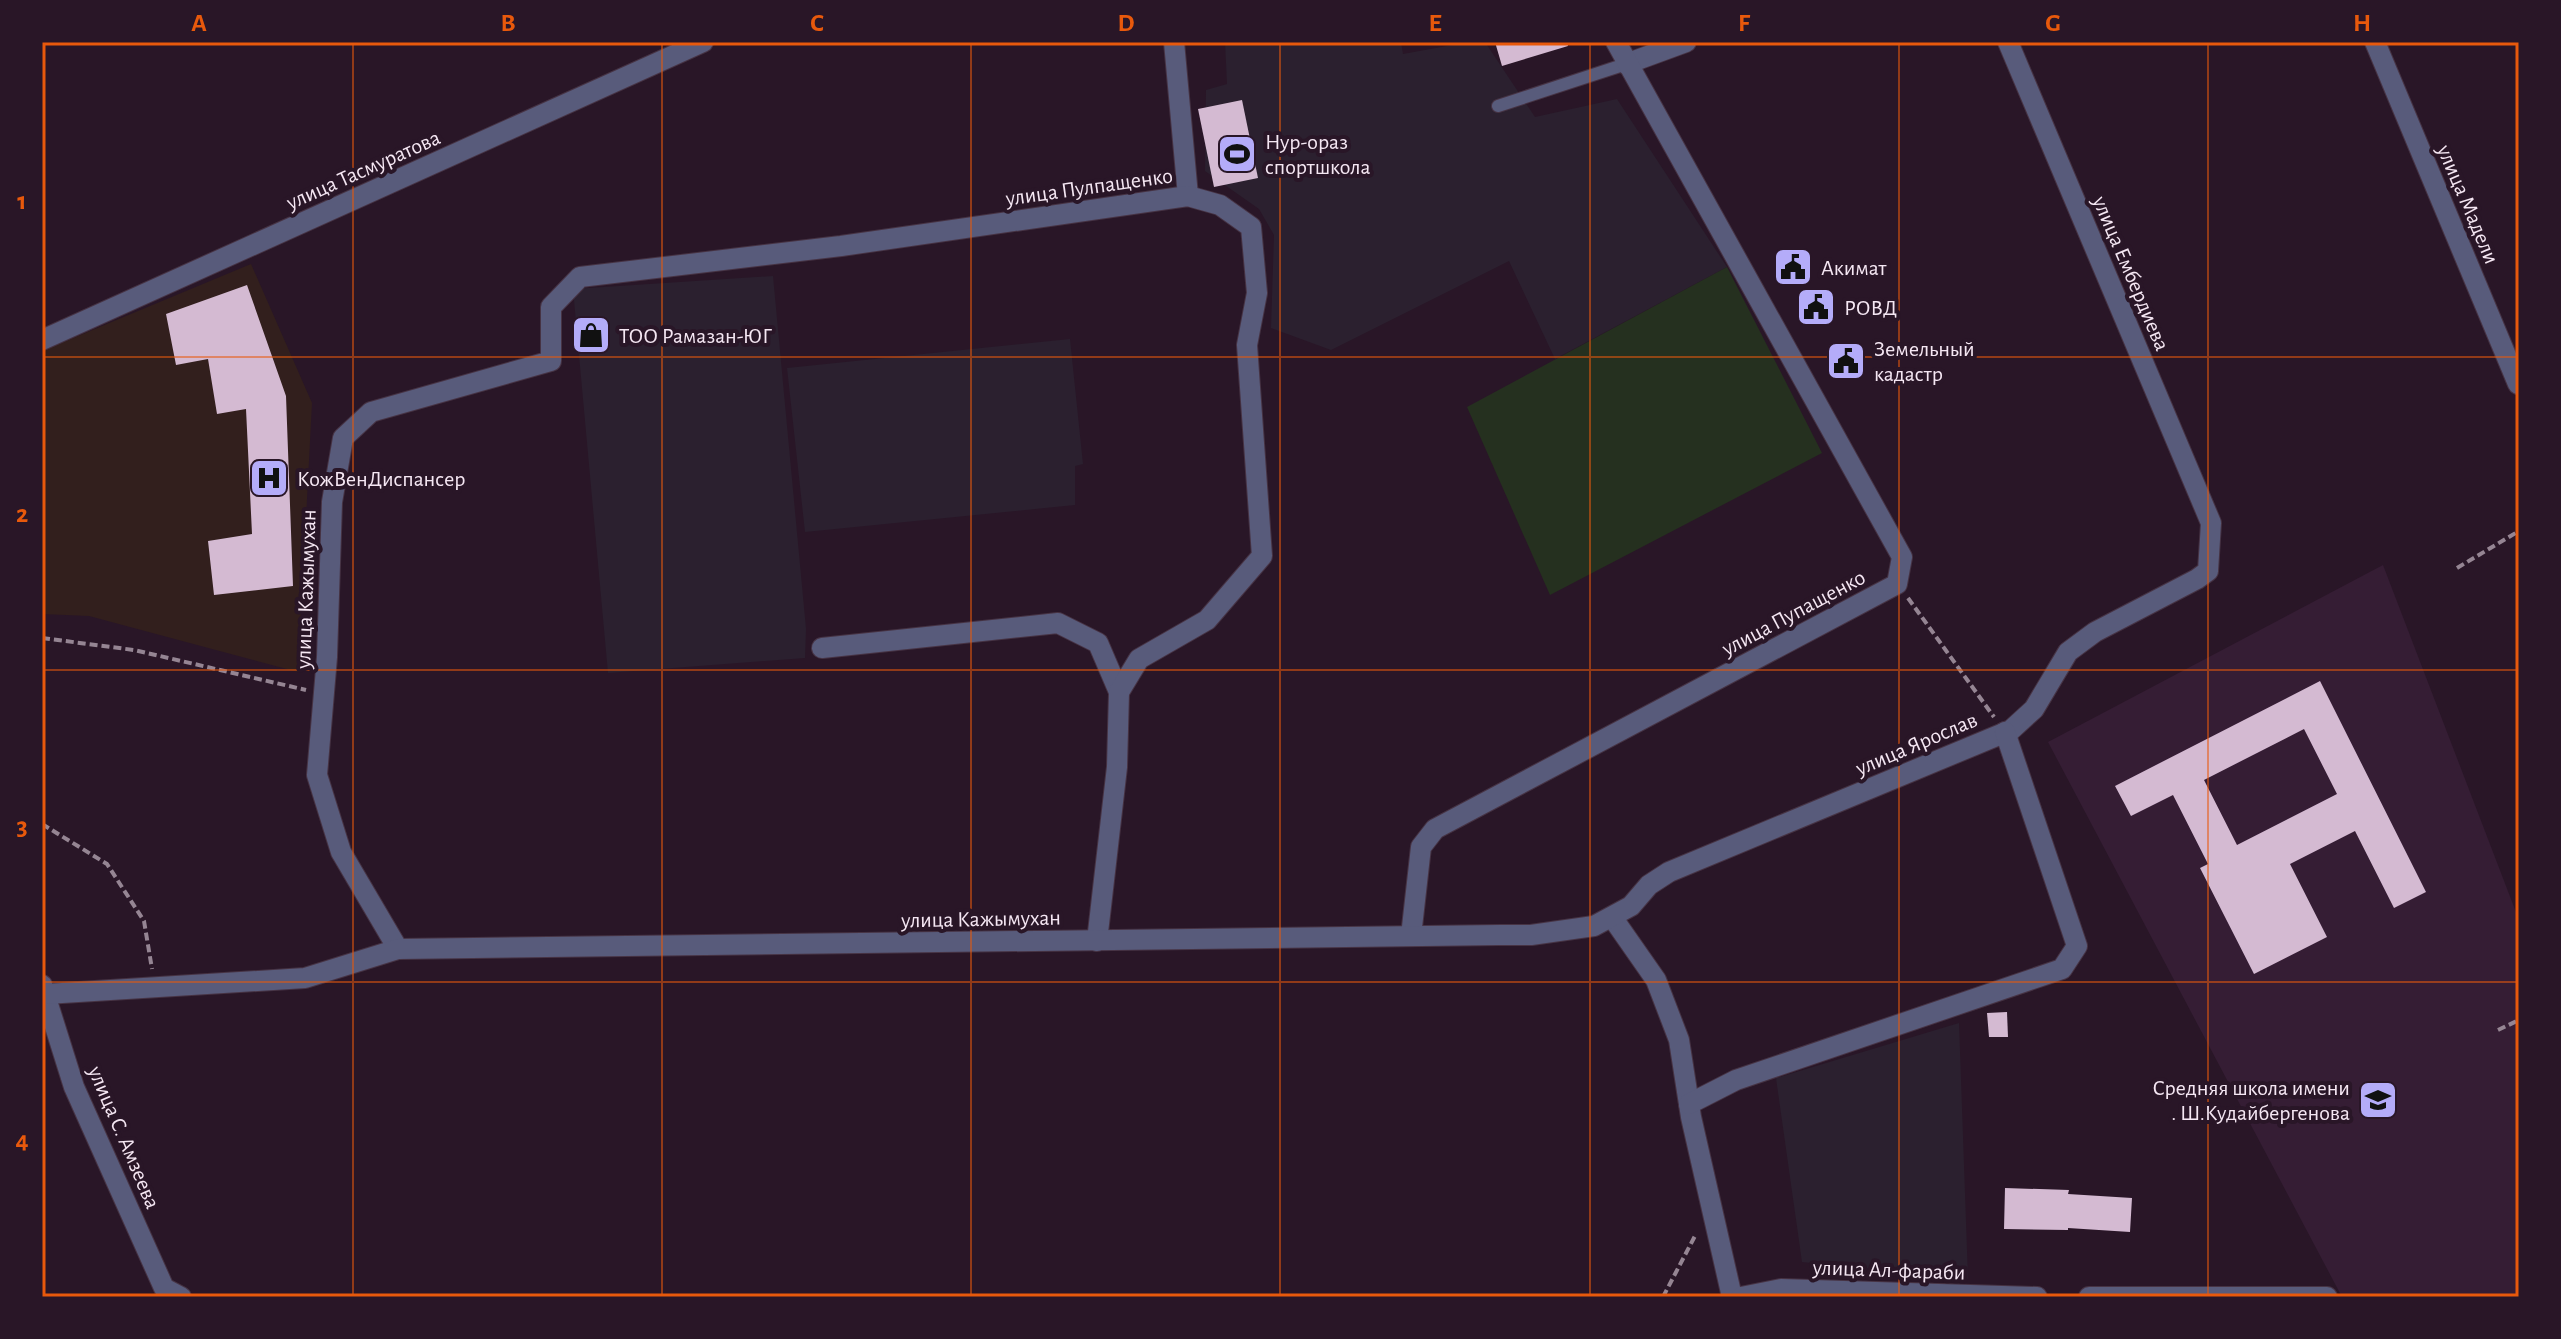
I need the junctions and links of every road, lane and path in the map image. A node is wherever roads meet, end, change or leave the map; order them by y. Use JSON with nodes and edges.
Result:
{"nodes":[{"id":1,"x":703,"y":42,"type":"edge"},
{"id":2,"x":1174,"y":42,"type":"edge"},
{"id":3,"x":1616,"y":42,"type":"edge"},
{"id":4,"x":1686,"y":42,"type":"edge"},
{"id":5,"x":2008,"y":42,"type":"edge"},
{"id":6,"x":2375,"y":42,"type":"edge"},
{"id":7,"x":1626,"y":64,"type":"junction"},
{"id":8,"x":1498,"y":106,"type":"dead end"},
{"id":9,"x":1188,"y":196,"type":"junction"},
{"id":10,"x":42,"y":340,"type":"edge"},
{"id":11,"x":551,"y":361,"type":"joint"},
{"id":12,"x":2518,"y":384,"type":"edge"},
{"id":13,"x":2211,"y":523,"type":"joint"},
{"id":14,"x":2519,"y":531,"type":"edge"},
{"id":15,"x":2457,"y":568,"type":"dead end"},
{"id":16,"x":1897,"y":584,"type":"junction"},
{"id":17,"x":42,"y":638,"type":"edge"},
{"id":18,"x":822,"y":648,"type":"dead end"},
{"id":19,"x":1119,"y":692,"type":"junction"},
{"id":20,"x":324,"y":694,"type":"junction"},
{"id":21,"x":2005,"y":732,"type":"junction"},
{"id":22,"x":42,"y":824,"type":"edge"},
{"id":23,"x":1612,"y":917,"type":"junction"},
{"id":24,"x":1564,"y":930,"type":"joint"},
{"id":25,"x":1411,"y":936,"type":"junction"},
{"id":26,"x":1097,"y":941,"type":"junction"},
{"id":27,"x":398,"y":949,"type":"junction"},
{"id":28,"x":155,"y":987,"type":"junction"},
{"id":29,"x":44,"y":990,"type":"edge"},
{"id":30,"x":2519,"y":1020,"type":"edge"},
{"id":31,"x":2498,"y":1030,"type":"dead end"},
{"id":32,"x":1689,"y":1104,"type":"junction"},
{"id":33,"x":1710,"y":1207,"type":"junction"},
{"id":34,"x":181,"y":1297,"type":"edge"},
{"id":35,"x":1663,"y":1297,"type":"edge"},
{"id":36,"x":1732,"y":1297,"type":"edge"},
{"id":37,"x":1741,"y":1297,"type":"edge"},
{"id":38,"x":2037,"y":1297,"type":"edge"},
{"id":39,"x":2089,"y":1297,"type":"edge"},
{"id":40,"x":2327,"y":1297,"type":"edge"}],
"edges":[{"from":1,"to":10,"type":"street","name":"улица Тасмуратова"},
{"from":2,"to":9,"type":"street"},
{"from":3,"to":7,"type":"street","name":"улица Пупащенко"},
{"from":4,"to":7,"type":"street"},
{"from":5,"to":13,"type":"street","name":"улица Ембердиева"},
{"from":6,"to":12,"type":"street","name":"улица Мадели"},
{"from":7,"to":8,"type":"lane"},
{"from":7,"to":16,"type":"street","name":"улица Пупащенко"},
{"from":9,"to":11,"type":"street","name":"улица Пулпащенко"},
{"from":9,"to":19,"type":"street","name":"улица Пулпащенко"},
{"from":11,"to":20,"type":"street","name":"улица Кажымухан"},
{"from":13,"to":21,"type":"street","name":"улица Ярослав"},
{"from":14,"to":15,"type":"path"},
{"from":16,"to":21,"type":"path"},
{"from":16,"to":25,"type":"street","name":"улица Пупащенко"},
{"from":17,"to":20,"type":"path"},
{"from":18,"to":19,"type":"street"},
{"from":19,"to":26,"type":"street"},
{"from":20,"to":27,"type":"street","name":"улица Кажымухан"},
{"from":21,"to":23,"type":"street","name":"улица Ярослав"},
{"from":21,"to":32,"type":"street"},
{"from":22,"to":28,"type":"path"},
{"from":23,"to":24,"type":"street","name":"улица Ярослав"},
{"from":23,"to":32,"type":"street"},
{"from":24,"to":25,"type":"street","name":"улица Кажымухан"},
{"from":25,"to":26,"type":"street","name":"улица Кажымухан"},
{"from":26,"to":27,"type":"street","name":"улица Кажымухан"},
{"from":27,"to":28,"type":"street","name":"улица Кажымухан"},
{"from":28,"to":29,"type":"street","name":"улица Кажымухан"},
{"from":29,"to":34,"type":"street","name":"улица С. Амзеева"},
{"from":30,"to":31,"type":"path"},
{"from":32,"to":33,"type":"street"},
{"from":33,"to":35,"type":"path"},
{"from":33,"to":36,"type":"street"},
{"from":37,"to":38,"type":"street","name":"улица Ал-фараби"},
{"from":39,"to":40,"type":"street"}]}
